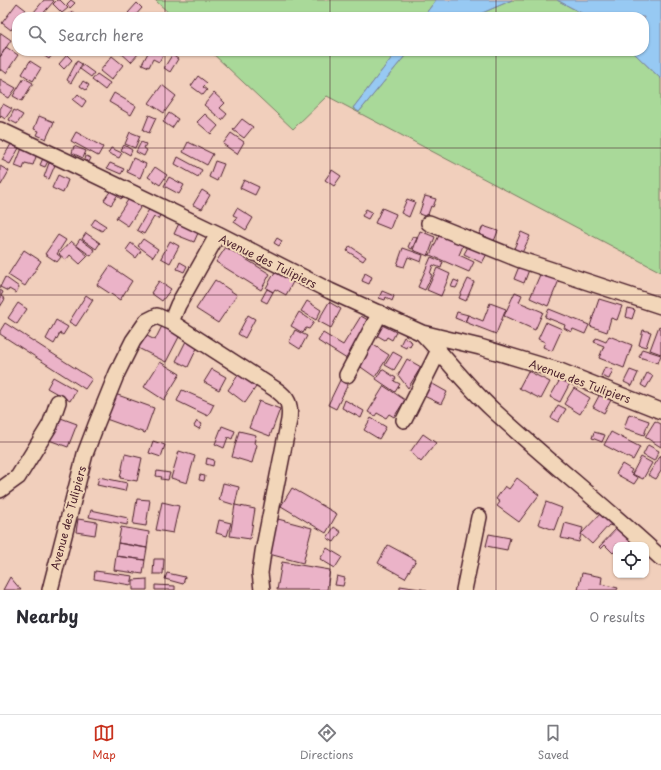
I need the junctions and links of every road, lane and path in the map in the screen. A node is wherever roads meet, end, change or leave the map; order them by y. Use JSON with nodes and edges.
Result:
{"nodes":[{"id":1,"x":0,"y":130,"type":"edge"},
{"id":2,"x":429,"y":223,"type":"dead end"},
{"id":3,"x":218,"y":234,"type":"junction"},
{"id":4,"x":661,"y":306,"type":"edge"},
{"id":5,"x":380,"y":313,"type":"junction"},
{"id":6,"x":171,"y":322,"type":"junction"},
{"id":7,"x":422,"y":333,"type":"junction"},
{"id":8,"x":439,"y":350,"type":"junction"},
{"id":9,"x":347,"y":375,"type":"dead end"},
{"id":10,"x":58,"y":402,"type":"dead end"},
{"id":11,"x":661,"y":411,"type":"edge"},
{"id":12,"x":404,"y":420,"type":"dead end"},
{"id":13,"x":0,"y":490,"type":"edge"},
{"id":14,"x":479,"y":517,"type":"dead end"},
{"id":15,"x":661,"y":558,"type":"edge"},
{"id":16,"x":50,"y":590,"type":"edge"},
{"id":17,"x":262,"y":590,"type":"edge"},
{"id":18,"x":464,"y":590,"type":"edge"}],
"edges":[{"from":1,"to":3,"type":"street"},
{"from":2,"to":4,"type":"street"},
{"from":3,"to":5,"type":"street","name":"Avenue des Tulipiers"},
{"from":3,"to":6,"type":"street","name":"Avenue des Tulipiers"},
{"from":5,"to":7,"type":"street","name":"Avenue des Tulipiers"},
{"from":5,"to":9,"type":"street"},
{"from":6,"to":16,"type":"street","name":"Avenue des Tulipiers"},
{"from":6,"to":17,"type":"street"},
{"from":7,"to":8,"type":"street"},
{"from":7,"to":11,"type":"street","name":"Avenue des Tulipiers"},
{"from":8,"to":12,"type":"street"},
{"from":8,"to":15,"type":"street"},
{"from":10,"to":13,"type":"street"},
{"from":14,"to":18,"type":"street"}]}
